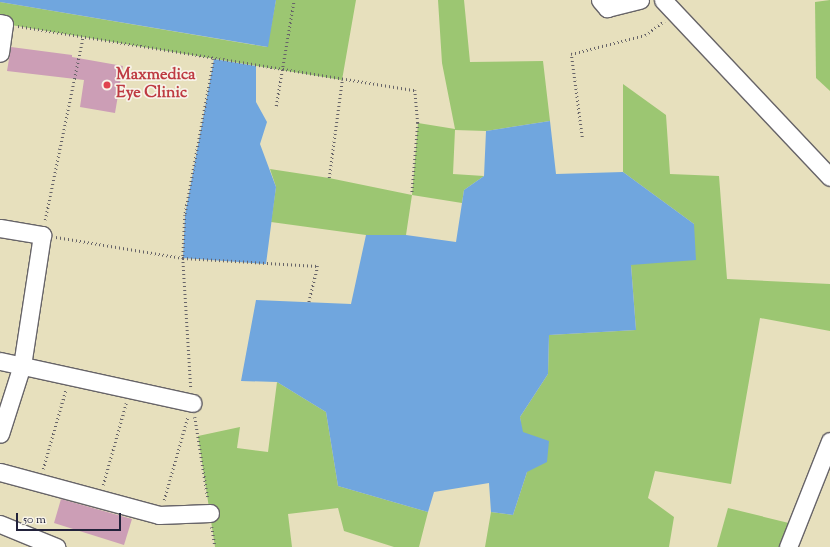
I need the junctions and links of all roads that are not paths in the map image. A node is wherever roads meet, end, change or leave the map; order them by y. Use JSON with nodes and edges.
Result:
{"nodes":[{"id":1,"x":600,"y":0,"type":"edge"},
{"id":2,"x":640,"y":0,"type":"edge"},
{"id":3,"x":663,"y":0,"type":"edge"},
{"id":4,"x":2,"y":23,"type":"edge"},
{"id":5,"x":0,"y":53,"type":"edge"},
{"id":6,"x":830,"y":177,"type":"edge"},
{"id":7,"x":0,"y":228,"type":"edge"},
{"id":8,"x":0,"y":361,"type":"edge"},
{"id":9,"x":22,"y":365,"type":"junction"},
{"id":10,"x":192,"y":403,"type":"road end"},
{"id":11,"x":0,"y":434,"type":"edge"},
{"id":12,"x":830,"y":441,"type":"edge"},
{"id":13,"x":0,"y":472,"type":"edge"},
{"id":14,"x":210,"y":513,"type":"road end"},
{"id":15,"x":0,"y":524,"type":"edge"},
{"id":16,"x":56,"y":547,"type":"edge"},
{"id":17,"x":788,"y":547,"type":"edge"}],
"edges":[{"from":1,"to":2,"type":"street"},
{"from":3,"to":6,"type":"street"},
{"from":4,"to":5,"type":"street"},
{"from":7,"to":9,"type":"street"},
{"from":8,"to":9,"type":"street"},
{"from":9,"to":10,"type":"street"},
{"from":9,"to":11,"type":"street"},
{"from":12,"to":17,"type":"street"},
{"from":13,"to":14,"type":"street"},
{"from":15,"to":16,"type":"street"}]}
